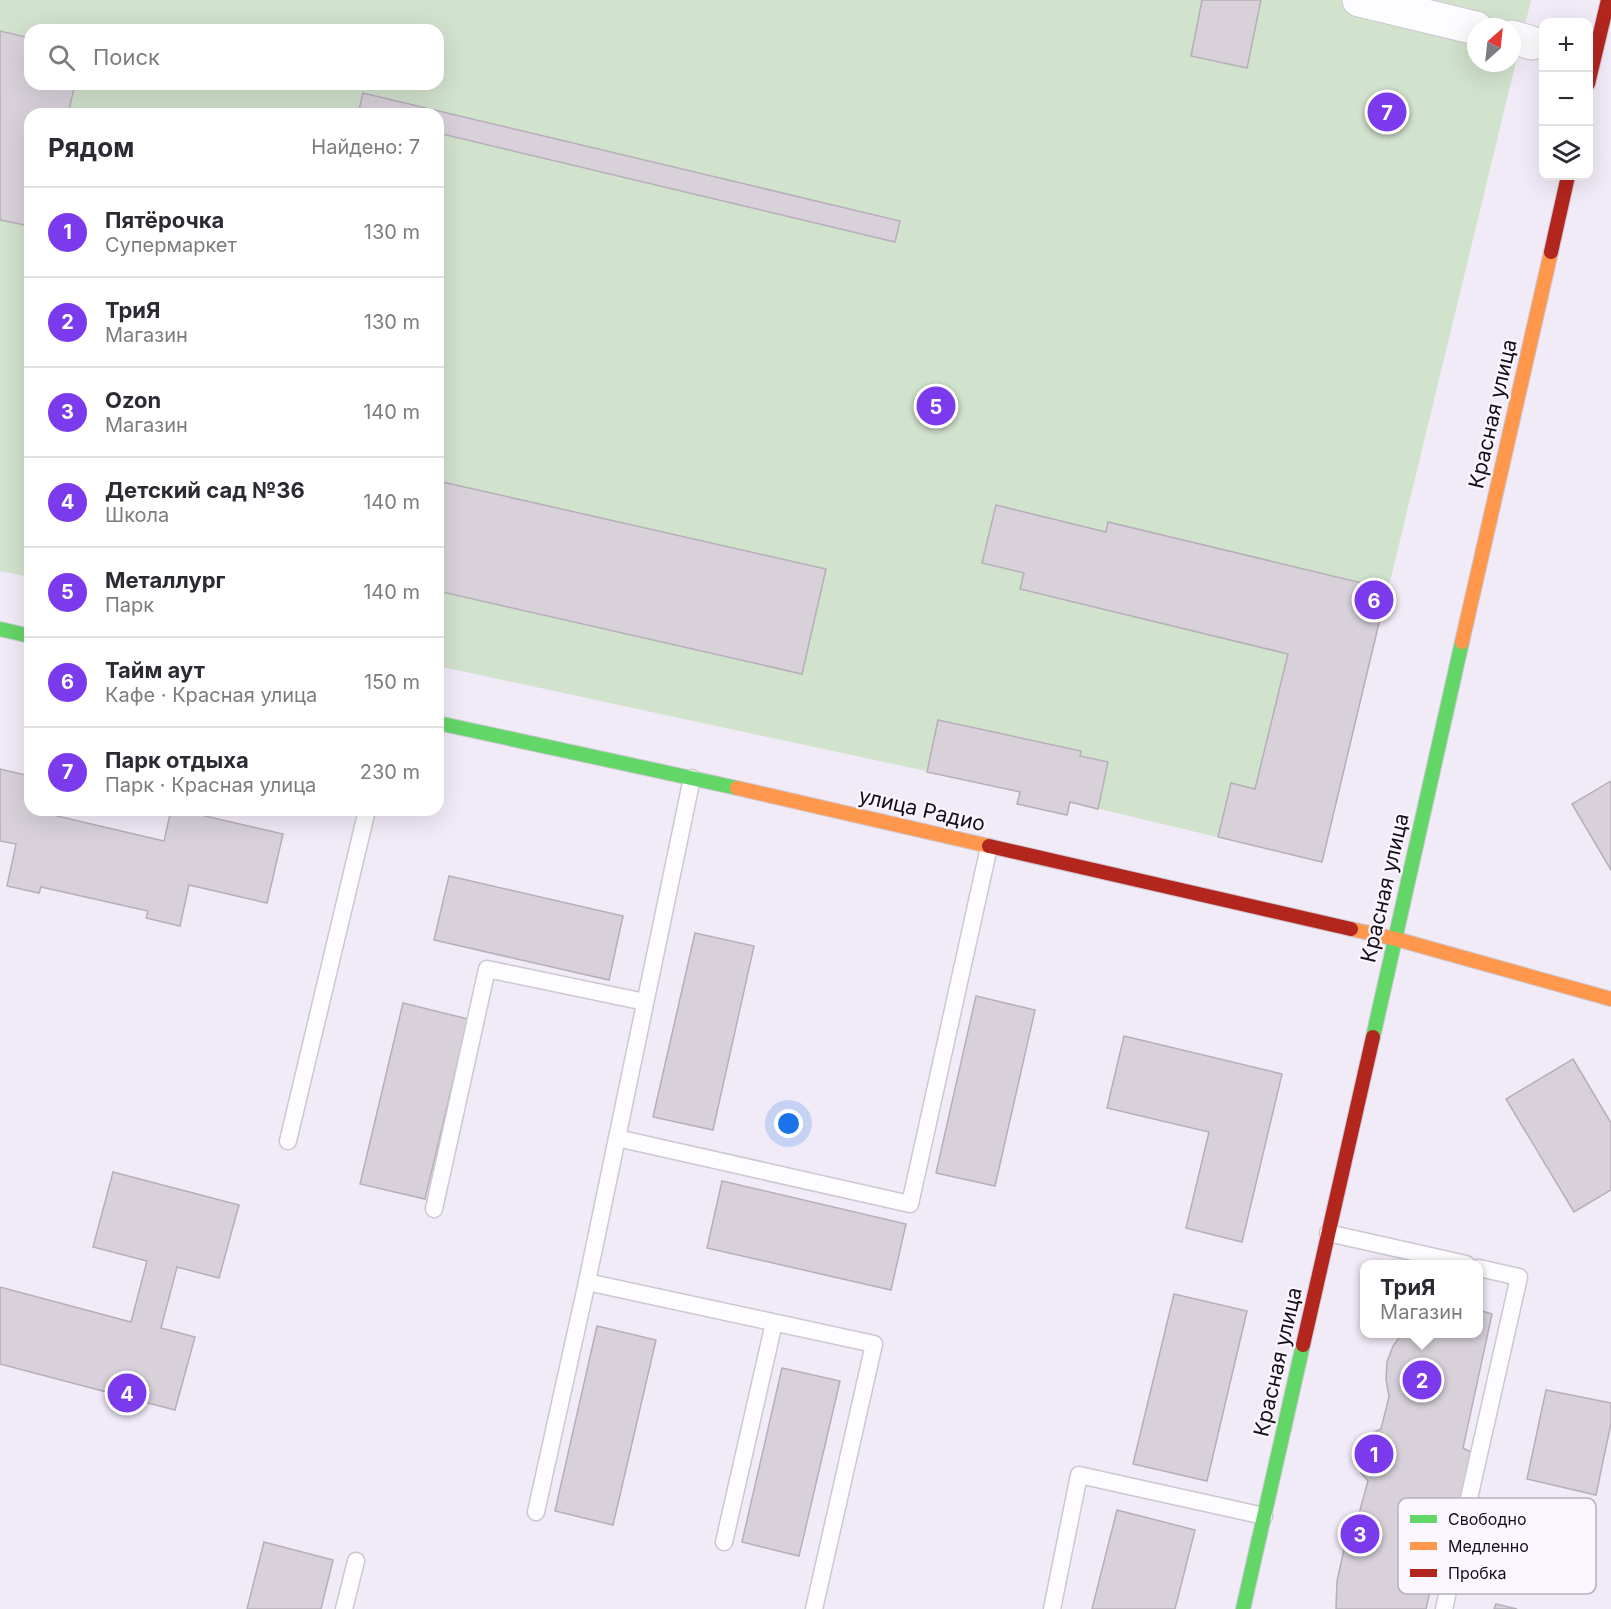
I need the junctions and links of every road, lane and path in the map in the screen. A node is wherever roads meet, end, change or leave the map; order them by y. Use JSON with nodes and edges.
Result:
{"nodes":[{"id":1,"x":1359,"y":0,"type":"edge"},
{"id":2,"x":1608,"y":0,"type":"edge"},
{"id":3,"x":1467,"y":26,"type":"edge"},
{"id":4,"x":1603,"y":57,"type":"edge"},
{"id":5,"x":1593,"y":75,"type":"edge"},
{"id":6,"x":1567,"y":180,"type":"edge"},
{"id":7,"x":0,"y":629,"type":"edge"},
{"id":8,"x":24,"y":635,"type":"edge"},
{"id":9,"x":444,"y":724,"type":"edge"},
{"id":10,"x":692,"y":778,"type":"junction"},
{"id":11,"x":366,"y":816,"type":"edge"},
{"id":12,"x":989,"y":847,"type":"junction"},
{"id":13,"x":1396,"y":939,"type":"junction"},
{"id":14,"x":1611,"y":999,"type":"edge"},
{"id":15,"x":645,"y":1002,"type":"junction"},
{"id":16,"x":618,"y":1138,"type":"junction"},
{"id":17,"x":288,"y":1141,"type":"dead end"},
{"id":18,"x":434,"y":1209,"type":"dead end"},
{"id":19,"x":1329,"y":1233,"type":"junction"},
{"id":20,"x":1448,"y":1260,"type":"edge"},
{"id":21,"x":1483,"y":1269,"type":"edge"},
{"id":22,"x":587,"y":1282,"type":"junction"},
{"id":23,"x":774,"y":1323,"type":"junction"},
{"id":24,"x":1469,"y":1498,"type":"edge"},
{"id":25,"x":536,"y":1512,"type":"dead end"},
{"id":26,"x":1264,"y":1516,"type":"junction"},
{"id":27,"x":724,"y":1542,"type":"dead end"},
{"id":28,"x":356,"y":1560,"type":"dead end"},
{"id":29,"x":1447,"y":1594,"type":"edge"},
{"id":30,"x":344,"y":1609,"type":"edge"},
{"id":31,"x":814,"y":1609,"type":"edge"},
{"id":32,"x":1052,"y":1609,"type":"edge"},
{"id":33,"x":1243,"y":1609,"type":"edge"},
{"id":34,"x":1444,"y":1609,"type":"edge"}],
"edges":[{"from":1,"to":3,"type":"street"},
{"from":2,"to":4,"type":"main road"},
{"from":4,"to":5,"type":"main road"},
{"from":6,"to":13,"type":"main road","name":"Красная улица"},
{"from":7,"to":8,"type":"main road"},
{"from":9,"to":10,"type":"main road","name":"улица Радио"},
{"from":10,"to":12,"type":"main road","name":"улица Радио"},
{"from":10,"to":15,"type":"lane"},
{"from":11,"to":17,"type":"lane"},
{"from":12,"to":13,"type":"main road","name":"улица Радио"},
{"from":12,"to":16,"type":"lane"},
{"from":13,"to":14,"type":"main road","name":"улица Радио"},
{"from":13,"to":19,"type":"main road","name":"Красная улица"},
{"from":15,"to":16,"type":"lane"},
{"from":15,"to":18,"type":"lane"},
{"from":16,"to":22,"type":"lane"},
{"from":19,"to":20,"type":"lane"},
{"from":19,"to":26,"type":"main road","name":"Красная улица"},
{"from":21,"to":24,"type":"lane"},
{"from":22,"to":23,"type":"lane"},
{"from":22,"to":25,"type":"lane"},
{"from":23,"to":27,"type":"lane"},
{"from":23,"to":31,"type":"lane"},
{"from":26,"to":32,"type":"lane"},
{"from":26,"to":33,"type":"main road","name":"Красная улица"},
{"from":28,"to":30,"type":"lane"},
{"from":29,"to":34,"type":"lane"}]}
